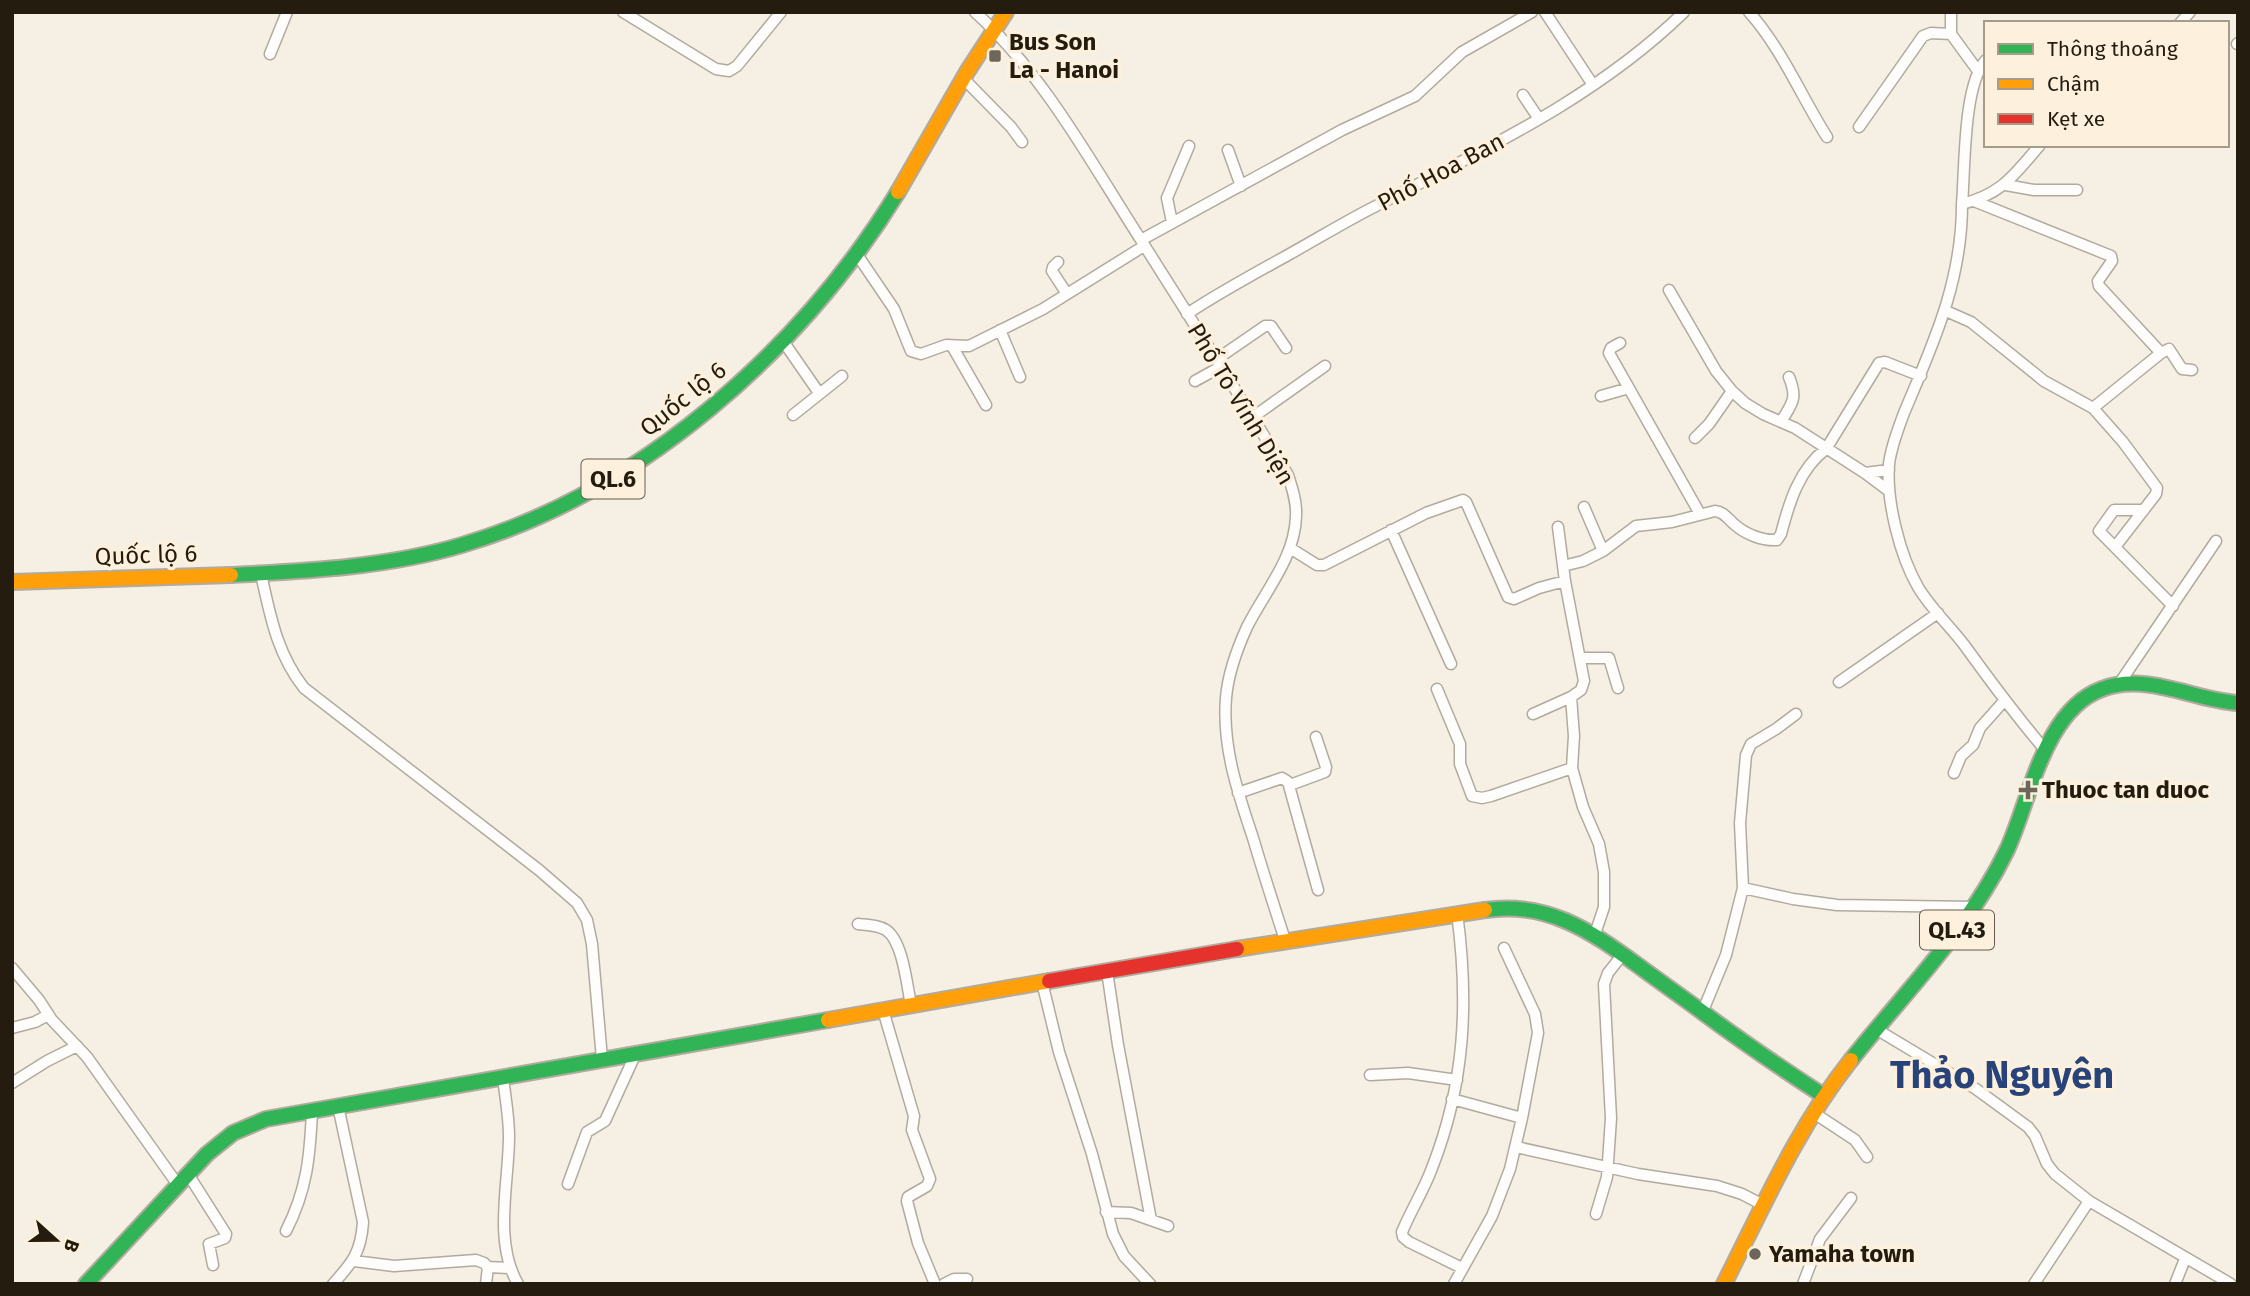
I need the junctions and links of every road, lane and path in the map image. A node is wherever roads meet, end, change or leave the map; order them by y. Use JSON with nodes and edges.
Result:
{"nodes":[{"id":1,"x":287,"y":12,"type":"edge"},
{"id":2,"x":623,"y":12,"type":"edge"},
{"id":3,"x":975,"y":12,"type":"edge"},
{"id":4,"x":1006,"y":12,"type":"edge"},
{"id":5,"x":1532,"y":12,"type":"edge"},
{"id":6,"x":1545,"y":12,"type":"edge"},
{"id":7,"x":1684,"y":12,"type":"edge"},
{"id":8,"x":1749,"y":12,"type":"edge"},
{"id":9,"x":1951,"y":12,"type":"edge"},
{"id":10,"x":779,"y":13,"type":"edge"},
{"id":11,"x":1517,"y":16,"type":"edge"},
{"id":12,"x":1672,"y":17,"type":"edge"},
{"id":13,"x":994,"y":29,"type":"junction"},
{"id":14,"x":1951,"y":34,"type":"junction"},
{"id":15,"x":270,"y":54,"type":"dead end"},
{"id":16,"x":1984,"y":63,"type":"edge"},
{"id":17,"x":1978,"y":71,"type":"junction"},
{"id":18,"x":964,"y":79,"type":"junction"},
{"id":19,"x":1593,"y":85,"type":"junction"},
{"id":20,"x":1523,"y":95,"type":"dead end"},
{"id":21,"x":1539,"y":119,"type":"junction"},
{"id":22,"x":1859,"y":127,"type":"dead end"},
{"id":23,"x":1827,"y":137,"type":"dead end"},
{"id":24,"x":1022,"y":142,"type":"dead end"},
{"id":25,"x":1189,"y":146,"type":"dead end"},
{"id":26,"x":2038,"y":147,"type":"edge"},
{"id":27,"x":1227,"y":150,"type":"dead end"},
{"id":28,"x":2006,"y":185,"type":"junction"},
{"id":29,"x":1241,"y":186,"type":"junction"},
{"id":30,"x":2077,"y":190,"type":"dead end"},
{"id":31,"x":1974,"y":201,"type":"junction"},
{"id":32,"x":1962,"y":204,"type":"junction"},
{"id":33,"x":1172,"y":222,"type":"junction"},
{"id":34,"x":1142,"y":243,"type":"junction"},
{"id":35,"x":856,"y":253,"type":"junction"},
{"id":36,"x":1058,"y":262,"type":"dead end"},
{"id":37,"x":1669,"y":290,"type":"dead end"},
{"id":38,"x":1067,"y":294,"type":"junction"},
{"id":39,"x":1946,"y":311,"type":"junction"},
{"id":40,"x":1187,"y":314,"type":"junction"},
{"id":41,"x":1000,"y":330,"type":"junction"},
{"id":42,"x":783,"y":341,"type":"junction"},
{"id":43,"x":1620,"y":343,"type":"dead end"},
{"id":44,"x":952,"y":346,"type":"junction"},
{"id":45,"x":1286,"y":348,"type":"dead end"},
{"id":46,"x":2161,"y":353,"type":"junction"},
{"id":47,"x":1219,"y":362,"type":"junction"},
{"id":48,"x":1325,"y":366,"type":"dead end"},
{"id":49,"x":2192,"y":370,"type":"dead end"},
{"id":50,"x":842,"y":376,"type":"dead end"},
{"id":51,"x":1921,"y":376,"type":"junction"},
{"id":52,"x":1020,"y":377,"type":"dead end"},
{"id":53,"x":1789,"y":377,"type":"dead end"},
{"id":54,"x":1195,"y":381,"type":"dead end"},
{"id":55,"x":1629,"y":388,"type":"junction"},
{"id":56,"x":1732,"y":391,"type":"junction"},
{"id":57,"x":819,"y":393,"type":"junction"},
{"id":58,"x":1601,"y":396,"type":"dead end"},
{"id":59,"x":986,"y":405,"type":"dead end"},
{"id":60,"x":2092,"y":408,"type":"junction"},
{"id":61,"x":793,"y":415,"type":"dead end"},
{"id":62,"x":1253,"y":417,"type":"junction"},
{"id":63,"x":1781,"y":422,"type":"junction"},
{"id":64,"x":1695,"y":438,"type":"dead end"},
{"id":65,"x":1826,"y":449,"type":"junction"},
{"id":66,"x":1889,"y":470,"type":"junction"},
{"id":67,"x":1865,"y":473,"type":"junction"},
{"id":68,"x":1889,"y":491,"type":"junction"},
{"id":69,"x":1584,"y":508,"type":"dead end"},
{"id":70,"x":2144,"y":510,"type":"junction"},
{"id":71,"x":1700,"y":514,"type":"junction"},
{"id":72,"x":1558,"y":527,"type":"dead end"},
{"id":73,"x":1391,"y":530,"type":"junction"},
{"id":74,"x":2216,"y":541,"type":"dead end"},
{"id":75,"x":2115,"y":547,"type":"junction"},
{"id":76,"x":1290,"y":548,"type":"junction"},
{"id":77,"x":1603,"y":551,"type":"junction"},
{"id":78,"x":1563,"y":566,"type":"junction"},
{"id":79,"x":261,"y":574,"type":"junction"},
{"id":80,"x":1565,"y":581,"type":"junction"},
{"id":81,"x":12,"y":582,"type":"edge"},
{"id":82,"x":2173,"y":606,"type":"junction"},
{"id":83,"x":1938,"y":613,"type":"junction"},
{"id":84,"x":1580,"y":658,"type":"junction"},
{"id":85,"x":1451,"y":664,"type":"dead end"},
{"id":86,"x":1839,"y":682,"type":"dead end"},
{"id":87,"x":2119,"y":684,"type":"junction"},
{"id":88,"x":1618,"y":688,"type":"dead end"},
{"id":89,"x":1437,"y":689,"type":"dead end"},
{"id":90,"x":1571,"y":697,"type":"junction"},
{"id":91,"x":2004,"y":701,"type":"junction"},
{"id":92,"x":2238,"y":703,"type":"edge"},
{"id":93,"x":1533,"y":714,"type":"dead end"},
{"id":94,"x":1796,"y":714,"type":"dead end"},
{"id":95,"x":1316,"y":737,"type":"dead end"},
{"id":96,"x":2046,"y":751,"type":"junction"},
{"id":97,"x":1573,"y":768,"type":"junction"},
{"id":98,"x":1954,"y":773,"type":"dead end"},
{"id":99,"x":1290,"y":785,"type":"junction"},
{"id":100,"x":1238,"y":793,"type":"junction"},
{"id":101,"x":1743,"y":888,"type":"junction"},
{"id":102,"x":1318,"y":890,"type":"dead end"},
{"id":103,"x":1974,"y":907,"type":"junction"},
{"id":104,"x":1457,"y":914,"type":"junction"},
{"id":105,"x":858,"y":924,"type":"dead end"},
{"id":106,"x":1595,"y":934,"type":"junction"},
{"id":107,"x":1285,"y":940,"type":"junction"},
{"id":108,"x":1504,"y":948,"type":"dead end"},
{"id":109,"x":1623,"y":954,"type":"junction"},
{"id":110,"x":12,"y":968,"type":"edge"},
{"id":111,"x":1107,"y":971,"type":"junction"},
{"id":112,"x":1042,"y":982,"type":"junction"},
{"id":113,"x":911,"y":1005,"type":"junction"},
{"id":114,"x":883,"y":1010,"type":"junction"},
{"id":115,"x":1702,"y":1013,"type":"junction"},
{"id":116,"x":48,"y":1015,"type":"junction"},
{"id":117,"x":12,"y":1028,"type":"edge"},
{"id":118,"x":1876,"y":1029,"type":"junction"},
{"id":119,"x":77,"y":1046,"type":"junction"},
{"id":120,"x":636,"y":1053,"type":"junction"},
{"id":121,"x":602,"y":1059,"type":"junction"},
{"id":122,"x":1370,"y":1075,"type":"dead end"},
{"id":123,"x":503,"y":1077,"type":"junction"},
{"id":124,"x":1457,"y":1080,"type":"junction"},
{"id":125,"x":12,"y":1083,"type":"edge"},
{"id":126,"x":1824,"y":1096,"type":"junction"},
{"id":127,"x":1452,"y":1099,"type":"junction"},
{"id":128,"x":338,"y":1107,"type":"junction"},
{"id":129,"x":312,"y":1111,"type":"junction"},
{"id":130,"x":1814,"y":1113,"type":"junction"},
{"id":131,"x":1522,"y":1118,"type":"junction"},
{"id":132,"x":1516,"y":1147,"type":"junction"},
{"id":133,"x":1867,"y":1157,"type":"dead end"},
{"id":134,"x":1608,"y":1167,"type":"junction"},
{"id":135,"x":183,"y":1180,"type":"junction"},
{"id":136,"x":568,"y":1184,"type":"dead end"},
{"id":137,"x":1851,"y":1198,"type":"dead end"},
{"id":138,"x":2089,"y":1201,"type":"junction"},
{"id":139,"x":1763,"y":1205,"type":"junction"},
{"id":140,"x":1106,"y":1212,"type":"junction"},
{"id":141,"x":1595,"y":1214,"type":"dead end"},
{"id":142,"x":1151,"y":1220,"type":"junction"},
{"id":143,"x":1168,"y":1226,"type":"dead end"},
{"id":144,"x":286,"y":1231,"type":"dead end"},
{"id":145,"x":2185,"y":1259,"type":"junction"},
{"id":146,"x":354,"y":1261,"type":"junction"},
{"id":147,"x":213,"y":1265,"type":"dead end"},
{"id":148,"x":488,"y":1267,"type":"junction"},
{"id":149,"x":509,"y":1268,"type":"junction"},
{"id":150,"x":1462,"y":1268,"type":"junction"},
{"id":151,"x":967,"y":1279,"type":"dead end"},
{"id":152,"x":1726,"y":1283,"type":"edge"},
{"id":153,"x":86,"y":1284,"type":"edge"},
{"id":154,"x":333,"y":1284,"type":"edge"},
{"id":155,"x":486,"y":1284,"type":"edge"},
{"id":156,"x":518,"y":1284,"type":"edge"},
{"id":157,"x":935,"y":1284,"type":"edge"},
{"id":158,"x":944,"y":1284,"type":"edge"},
{"id":159,"x":1150,"y":1284,"type":"edge"},
{"id":160,"x":1454,"y":1284,"type":"edge"},
{"id":161,"x":1803,"y":1284,"type":"edge"},
{"id":162,"x":2034,"y":1284,"type":"edge"},
{"id":163,"x":2175,"y":1284,"type":"edge"},
{"id":164,"x":2231,"y":1284,"type":"edge"}],
"edges":[{"from":1,"to":15,"type":"street"},
{"from":2,"to":10,"type":"street"},
{"from":3,"to":13,"type":"street","name":"Phố Tô Vĩnh Diện"},
{"from":4,"to":13,"type":"main road","name":"Quốc lộ 6","number":"QL.6"},
{"from":5,"to":11,"type":"street"},
{"from":6,"to":19,"type":"street"},
{"from":7,"to":12,"type":"street","name":"Phố Hoa Ban"},
{"from":8,"to":23,"type":"street"},
{"from":9,"to":14,"type":"street"},
{"from":11,"to":29,"type":"street"},
{"from":12,"to":19,"type":"street","name":"Phố Hoa Ban"},
{"from":13,"to":18,"type":"main road","name":"Quốc lộ 6","number":"QL.6"},
{"from":13,"to":34,"type":"street","name":"Phố Tô Vĩnh Diện"},
{"from":14,"to":17,"type":"street"},
{"from":14,"to":22,"type":"street"},
{"from":16,"to":17,"type":"street"},
{"from":17,"to":32,"type":"street"},
{"from":18,"to":24,"type":"street"},
{"from":18,"to":35,"type":"main road","name":"Quốc lộ 6","number":"QL.6"},
{"from":19,"to":21,"type":"street","name":"Phố Hoa Ban"},
{"from":20,"to":21,"type":"street"},
{"from":21,"to":40,"type":"street","name":"Phố Hoa Ban"},
{"from":25,"to":33,"type":"street"},
{"from":26,"to":28,"type":"street"},
{"from":27,"to":29,"type":"street"},
{"from":28,"to":30,"type":"street"},
{"from":28,"to":31,"type":"street"},
{"from":29,"to":33,"type":"street"},
{"from":31,"to":32,"type":"street"},
{"from":31,"to":46,"type":"street"},
{"from":32,"to":39,"type":"street"},
{"from":33,"to":34,"type":"street"},
{"from":34,"to":38,"type":"street"},
{"from":34,"to":40,"type":"street","name":"Phố Tô Vĩnh Diện"},
{"from":35,"to":42,"type":"main road","name":"Quốc lộ 6","number":"QL.6"},
{"from":35,"to":44,"type":"street"},
{"from":36,"to":38,"type":"street"},
{"from":37,"to":56,"type":"street"},
{"from":38,"to":41,"type":"street"},
{"from":39,"to":51,"type":"street"},
{"from":39,"to":60,"type":"street"},
{"from":40,"to":47,"type":"street","name":"Phố Tô Vĩnh Diện"},
{"from":41,"to":44,"type":"street"},
{"from":41,"to":52,"type":"street"},
{"from":42,"to":57,"type":"street"},
{"from":42,"to":79,"type":"main road","name":"Quốc lộ 6","number":"QL.6"},
{"from":43,"to":55,"type":"street"},
{"from":44,"to":59,"type":"street"},
{"from":45,"to":47,"type":"street"},
{"from":46,"to":49,"type":"street"},
{"from":46,"to":60,"type":"street"},
{"from":47,"to":54,"type":"street"},
{"from":47,"to":62,"type":"street","name":"Phố Tô Vĩnh Diện"},
{"from":48,"to":62,"type":"street"},
{"from":50,"to":57,"type":"street"},
{"from":51,"to":65,"type":"street"},
{"from":51,"to":66,"type":"street"},
{"from":53,"to":63,"type":"street"},
{"from":55,"to":58,"type":"street"},
{"from":55,"to":71,"type":"street"},
{"from":56,"to":63,"type":"street"},
{"from":56,"to":64,"type":"street"},
{"from":57,"to":61,"type":"street"},
{"from":60,"to":70,"type":"street"},
{"from":62,"to":76,"type":"street","name":"Phố Tô Vĩnh Diện"},
{"from":63,"to":65,"type":"street"},
{"from":65,"to":67,"type":"street"},
{"from":65,"to":71,"type":"street"},
{"from":66,"to":67,"type":"street"},
{"from":66,"to":68,"type":"street"},
{"from":67,"to":68,"type":"street"},
{"from":68,"to":83,"type":"street"},
{"from":69,"to":77,"type":"street"},
{"from":70,"to":75,"type":"street"},
{"from":70,"to":75,"type":"street"},
{"from":71,"to":77,"type":"street"},
{"from":72,"to":78,"type":"street"},
{"from":73,"to":76,"type":"street"},
{"from":73,"to":80,"type":"street"},
{"from":73,"to":85,"type":"street"},
{"from":74,"to":82,"type":"street"},
{"from":75,"to":82,"type":"street"},
{"from":76,"to":100,"type":"street","name":"Phố Tô Vĩnh Diện"},
{"from":77,"to":78,"type":"street"},
{"from":78,"to":80,"type":"street"},
{"from":79,"to":81,"type":"main road","name":"Quốc lộ 6","number":"QL.6"},
{"from":79,"to":121,"type":"street"},
{"from":80,"to":84,"type":"street"},
{"from":82,"to":87,"type":"street"},
{"from":83,"to":86,"type":"street"},
{"from":83,"to":91,"type":"street"},
{"from":84,"to":88,"type":"street"},
{"from":84,"to":90,"type":"street"},
{"from":87,"to":92,"type":"main road","number":"QL.43"},
{"from":87,"to":96,"type":"main road","number":"QL.43"},
{"from":89,"to":97,"type":"street"},
{"from":90,"to":93,"type":"street"},
{"from":90,"to":97,"type":"street"},
{"from":91,"to":96,"type":"street"},
{"from":91,"to":98,"type":"street"},
{"from":94,"to":101,"type":"street"},
{"from":95,"to":99,"type":"street"},
{"from":96,"to":103,"type":"main road","number":"QL.43"},
{"from":97,"to":106,"type":"street"},
{"from":99,"to":100,"type":"street"},
{"from":99,"to":102,"type":"street"},
{"from":100,"to":107,"type":"street","name":"Phố Tô Vĩnh Diện"},
{"from":101,"to":103,"type":"street"},
{"from":101,"to":115,"type":"street"},
{"from":103,"to":118,"type":"main road","number":"QL.43"},
{"from":104,"to":106,"type":"main road"},
{"from":104,"to":107,"type":"main road"},
{"from":104,"to":124,"type":"street"},
{"from":105,"to":113,"type":"street"},
{"from":106,"to":109,"type":"main road"},
{"from":107,"to":111,"type":"main road"},
{"from":108,"to":131,"type":"street"},
{"from":109,"to":115,"type":"main road"},
{"from":109,"to":134,"type":"street"},
{"from":110,"to":116,"type":"street"},
{"from":111,"to":112,"type":"main road"},
{"from":111,"to":142,"type":"street"},
{"from":112,"to":113,"type":"main road"},
{"from":112,"to":140,"type":"street"},
{"from":113,"to":114,"type":"main road"},
{"from":114,"to":120,"type":"main road"},
{"from":114,"to":157,"type":"street"},
{"from":115,"to":126,"type":"main road"},
{"from":116,"to":117,"type":"street"},
{"from":116,"to":119,"type":"street"},
{"from":118,"to":126,"type":"main road","number":"QL.43"},
{"from":118,"to":138,"type":"street"},
{"from":119,"to":125,"type":"street"},
{"from":119,"to":135,"type":"street"},
{"from":120,"to":121,"type":"main road"},
{"from":120,"to":136,"type":"street"},
{"from":121,"to":123,"type":"main road"},
{"from":122,"to":124,"type":"street"},
{"from":123,"to":128,"type":"main road"},
{"from":123,"to":149,"type":"street"},
{"from":124,"to":127,"type":"street"},
{"from":126,"to":130,"type":"main road","number":"QL.43"},
{"from":127,"to":131,"type":"street"},
{"from":127,"to":150,"type":"street"},
{"from":128,"to":129,"type":"main road"},
{"from":128,"to":146,"type":"street"},
{"from":129,"to":135,"type":"main road"},
{"from":129,"to":144,"type":"street"},
{"from":130,"to":133,"type":"street"},
{"from":130,"to":139,"type":"main road","number":"QL.43"},
{"from":131,"to":132,"type":"street"},
{"from":132,"to":134,"type":"street"},
{"from":132,"to":150,"type":"street"},
{"from":134,"to":139,"type":"street"},
{"from":134,"to":141,"type":"street"},
{"from":135,"to":147,"type":"street"},
{"from":135,"to":153,"type":"main road"},
{"from":137,"to":161,"type":"street"},
{"from":138,"to":145,"type":"street"},
{"from":138,"to":162,"type":"street"},
{"from":139,"to":152,"type":"main road","number":"QL.43"},
{"from":140,"to":142,"type":"street"},
{"from":140,"to":159,"type":"street"},
{"from":142,"to":143,"type":"street"},
{"from":145,"to":163,"type":"street"},
{"from":145,"to":164,"type":"street"},
{"from":146,"to":148,"type":"street"},
{"from":146,"to":154,"type":"street"},
{"from":148,"to":149,"type":"street"},
{"from":148,"to":155,"type":"street"},
{"from":149,"to":156,"type":"street"},
{"from":150,"to":160,"type":"street"},
{"from":151,"to":158,"type":"street"}]}
